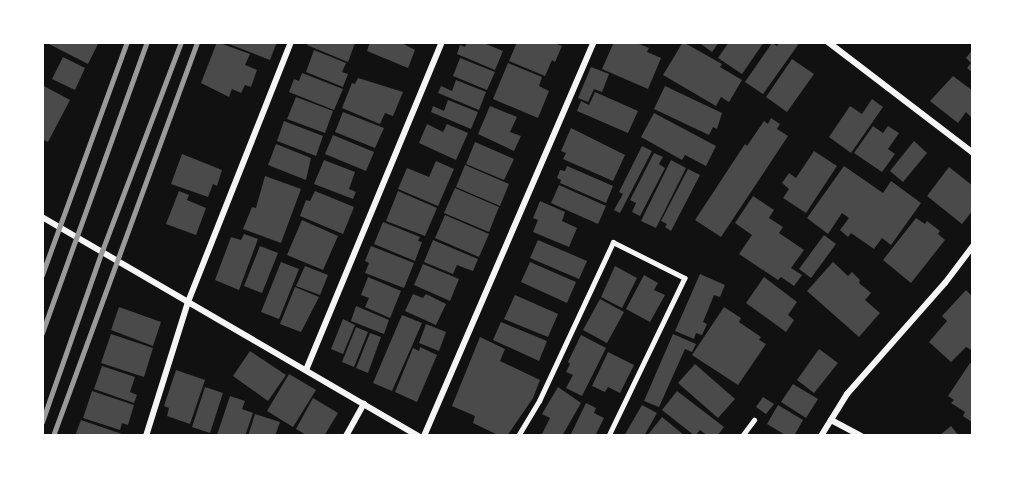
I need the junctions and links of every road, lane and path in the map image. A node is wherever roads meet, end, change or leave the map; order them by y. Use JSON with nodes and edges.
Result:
{"nodes":[{"id":1,"x":291,"y":42,"type":"edge"},
{"id":2,"x":442,"y":42,"type":"edge"},
{"id":3,"x":594,"y":42,"type":"edge"},
{"id":4,"x":828,"y":42,"type":"edge"},
{"id":5,"x":973,"y":153,"type":"edge"},
{"id":6,"x":42,"y":217,"type":"edge"},
{"id":7,"x":973,"y":246,"type":"edge"},
{"id":8,"x":188,"y":302,"type":"junction"},
{"id":9,"x":306,"y":370,"type":"junction"},
{"id":10,"x":364,"y":404,"type":"junction"},
{"id":11,"x":754,"y":420,"type":"dead end"},
{"id":12,"x":831,"y":420,"type":"junction"},
{"id":13,"x":146,"y":436,"type":"edge"},
{"id":14,"x":346,"y":436,"type":"edge"},
{"id":15,"x":419,"y":436,"type":"edge"},
{"id":16,"x":424,"y":436,"type":"edge"},
{"id":17,"x":518,"y":436,"type":"edge"},
{"id":18,"x":609,"y":436,"type":"edge"},
{"id":19,"x":742,"y":436,"type":"edge"},
{"id":20,"x":821,"y":436,"type":"edge"},
{"id":21,"x":861,"y":436,"type":"edge"}],
"edges":[{"from":1,"to":8,"type":"street"},
{"from":2,"to":9,"type":"street"},
{"from":3,"to":16,"type":"street"},
{"from":4,"to":5,"type":"street"},
{"from":6,"to":8,"type":"street"},
{"from":7,"to":12,"type":"street"},
{"from":8,"to":9,"type":"street"},
{"from":8,"to":13,"type":"street"},
{"from":9,"to":10,"type":"street"},
{"from":10,"to":14,"type":"street"},
{"from":10,"to":15,"type":"street"},
{"from":11,"to":19,"type":"lane"},
{"from":12,"to":20,"type":"street"},
{"from":12,"to":21,"type":"street"},
{"from":17,"to":18,"type":"lane"}]}
